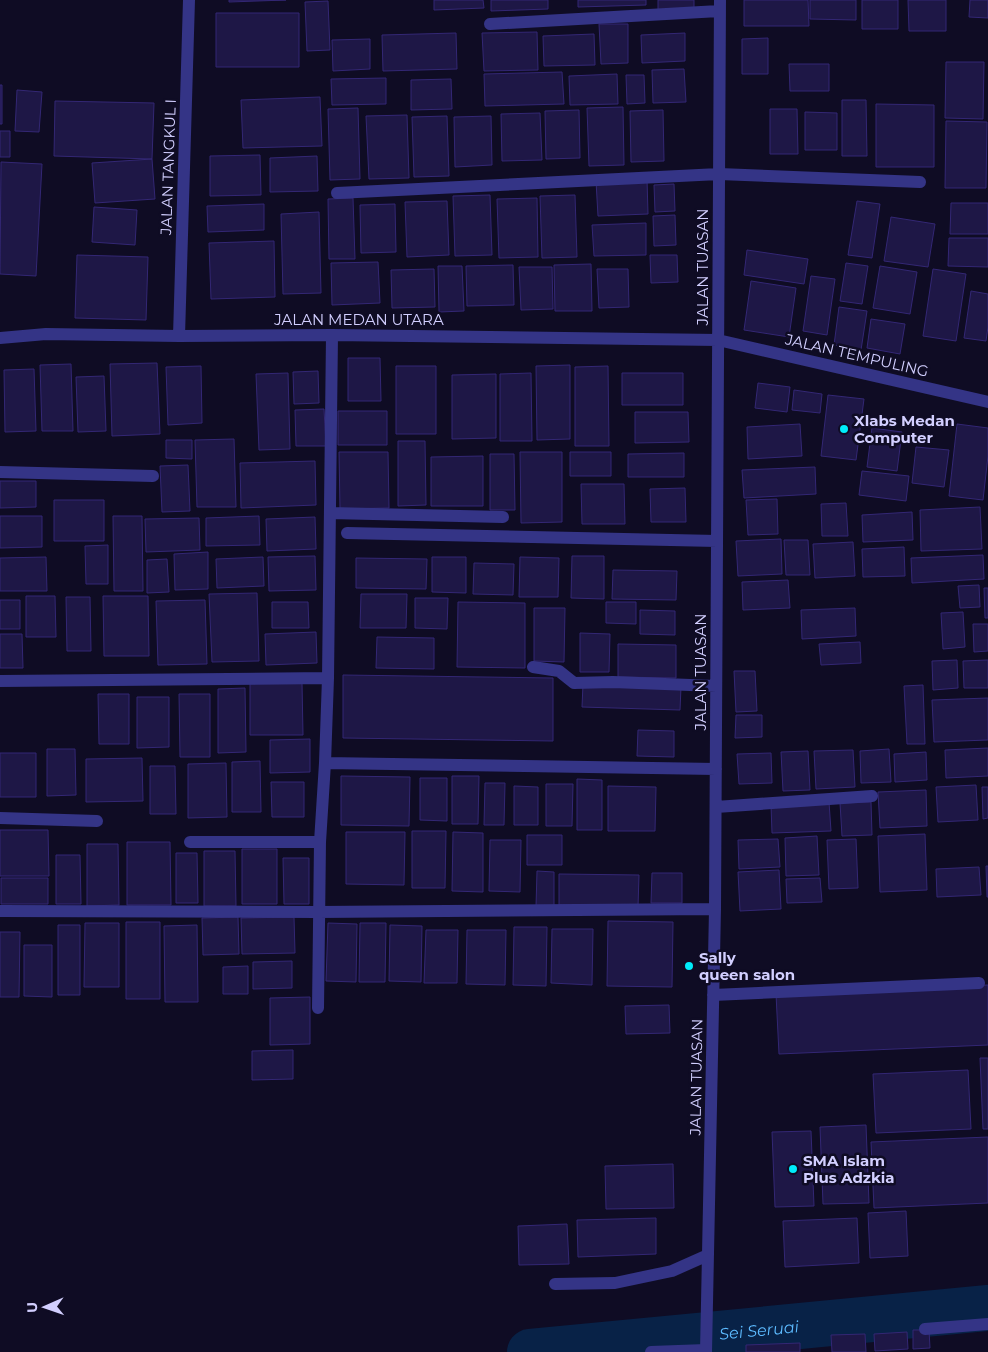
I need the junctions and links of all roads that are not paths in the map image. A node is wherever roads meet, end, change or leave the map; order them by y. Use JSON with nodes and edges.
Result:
{"nodes":[{"id":1,"x":189,"y":0,"type":"edge"},
{"id":2,"x":720,"y":6,"type":"edge"},
{"id":3,"x":490,"y":24,"type":"dead end"},
{"id":4,"x":719,"y":174,"type":"junction"},
{"id":5,"x":920,"y":182,"type":"dead end"},
{"id":6,"x":337,"y":193,"type":"dead end"},
{"id":7,"x":332,"y":335,"type":"junction"},
{"id":8,"x":179,"y":336,"type":"junction"},
{"id":9,"x":0,"y":338,"type":"edge"},
{"id":10,"x":718,"y":340,"type":"junction"},
{"id":11,"x":988,"y":402,"type":"edge"},
{"id":12,"x":0,"y":472,"type":"edge"},
{"id":13,"x":153,"y":476,"type":"dead end"},
{"id":14,"x":330,"y":514,"type":"junction"},
{"id":15,"x":503,"y":517,"type":"dead end"},
{"id":16,"x":346,"y":533,"type":"dead end"},
{"id":17,"x":717,"y":541,"type":"junction"},
{"id":18,"x":533,"y":667,"type":"dead end"},
{"id":19,"x":328,"y":678,"type":"junction"},
{"id":20,"x":0,"y":681,"type":"edge"},
{"id":21,"x":716,"y":686,"type":"junction"},
{"id":22,"x":325,"y":763,"type":"junction"},
{"id":23,"x":716,"y":769,"type":"junction"},
{"id":24,"x":872,"y":796,"type":"dead end"},
{"id":25,"x":716,"y":807,"type":"junction"},
{"id":26,"x":0,"y":818,"type":"edge"},
{"id":27,"x":96,"y":821,"type":"dead end"},
{"id":28,"x":190,"y":842,"type":"dead end"},
{"id":29,"x":320,"y":842,"type":"junction"},
{"id":30,"x":715,"y":909,"type":"junction"},
{"id":31,"x":0,"y":911,"type":"edge"},
{"id":32,"x":318,"y":912,"type":"junction"},
{"id":33,"x":980,"y":983,"type":"dead end"},
{"id":34,"x":713,"y":995,"type":"junction"},
{"id":35,"x":318,"y":1008,"type":"dead end"},
{"id":36,"x":708,"y":1256,"type":"junction"},
{"id":37,"x":555,"y":1284,"type":"dead end"},
{"id":38,"x":988,"y":1324,"type":"edge"},
{"id":39,"x":925,"y":1329,"type":"dead end"},
{"id":40,"x":706,"y":1349,"type":"edge"},
{"id":41,"x":651,"y":1352,"type":"edge"}],
"edges":[{"from":1,"to":8,"type":"street","name":"JALAN TANGKUL I"},
{"from":2,"to":3,"type":"street"},
{"from":2,"to":4,"type":"street","name":"JALAN TUASAN"},
{"from":4,"to":5,"type":"street"},
{"from":4,"to":6,"type":"street"},
{"from":4,"to":10,"type":"street","name":"JALAN TUASAN"},
{"from":7,"to":8,"type":"street","name":"JALAN MEDAN UTARA"},
{"from":7,"to":10,"type":"street","name":"JALAN MEDAN UTARA"},
{"from":7,"to":14,"type":"street"},
{"from":8,"to":9,"type":"street","name":"JALAN MEDAN UTARA"},
{"from":10,"to":11,"type":"street","name":"JALAN TEMPULING"},
{"from":10,"to":17,"type":"street","name":"JALAN TUASAN"},
{"from":12,"to":13,"type":"street"},
{"from":14,"to":15,"type":"street"},
{"from":14,"to":19,"type":"street"},
{"from":16,"to":17,"type":"street"},
{"from":17,"to":21,"type":"street","name":"JALAN TUASAN"},
{"from":18,"to":21,"type":"street"},
{"from":19,"to":20,"type":"street"},
{"from":19,"to":22,"type":"street"},
{"from":21,"to":23,"type":"street","name":"JALAN TUASAN"},
{"from":22,"to":23,"type":"street"},
{"from":22,"to":29,"type":"street"},
{"from":23,"to":25,"type":"street","name":"JALAN TUASAN"},
{"from":24,"to":25,"type":"street"},
{"from":25,"to":30,"type":"street","name":"JALAN TUASAN"},
{"from":26,"to":27,"type":"street"},
{"from":28,"to":29,"type":"street"},
{"from":29,"to":32,"type":"street"},
{"from":30,"to":32,"type":"street"},
{"from":30,"to":34,"type":"street","name":"JALAN TUASAN"},
{"from":31,"to":32,"type":"street"},
{"from":32,"to":35,"type":"street"},
{"from":33,"to":34,"type":"street"},
{"from":34,"to":36,"type":"street","name":"JALAN TUASAN"},
{"from":36,"to":37,"type":"street"},
{"from":36,"to":40,"type":"street","name":"JALAN TUASAN"},
{"from":38,"to":39,"type":"street"},
{"from":40,"to":41,"type":"street"}]}
